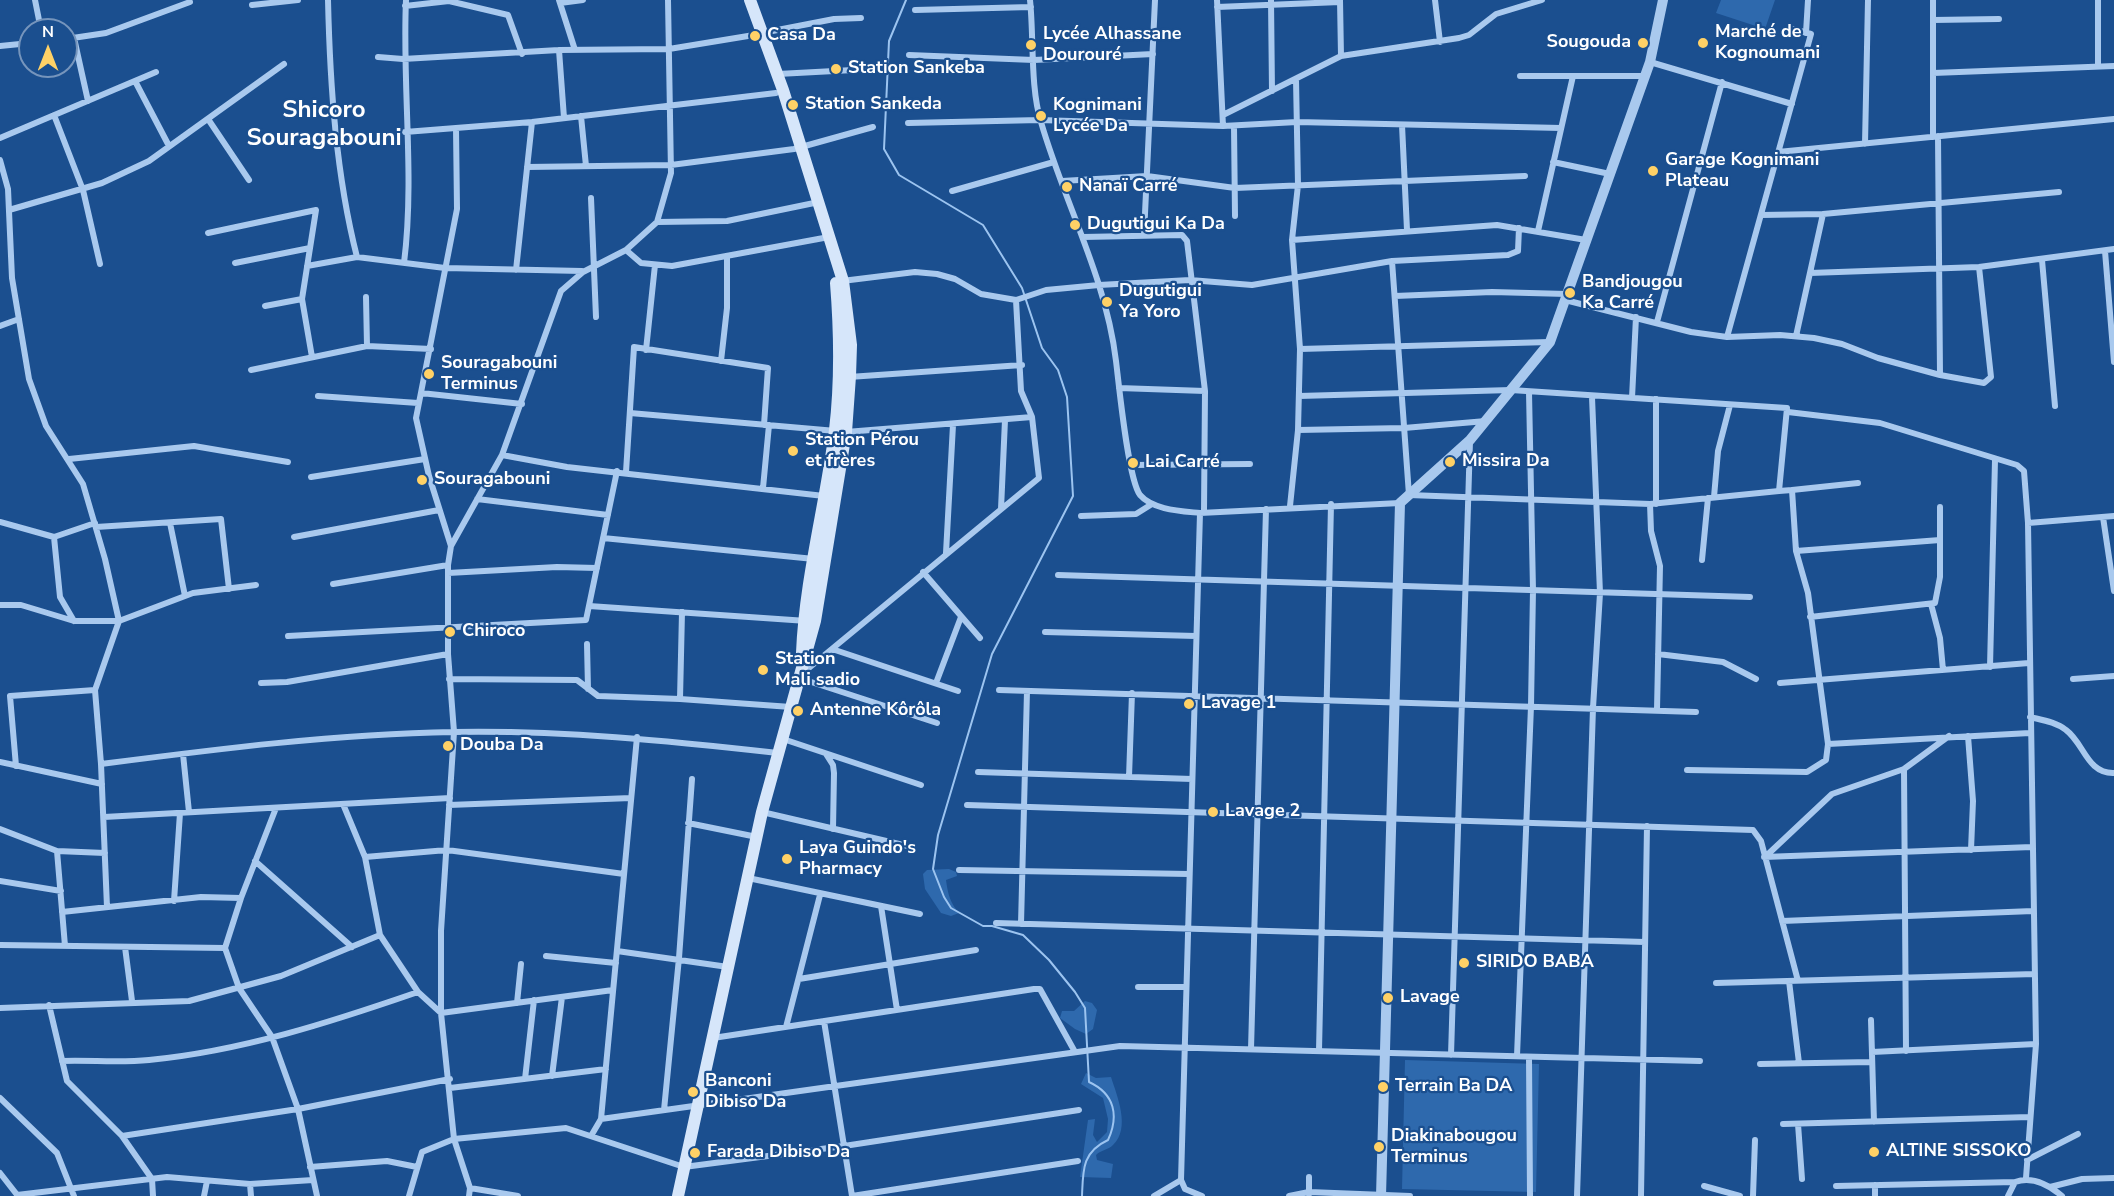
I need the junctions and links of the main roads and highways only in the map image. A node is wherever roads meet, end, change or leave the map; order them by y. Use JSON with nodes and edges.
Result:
{"nodes":[{"id":1,"x":742,"y":0,"type":"edge"},
{"id":2,"x":750,"y":0,"type":"edge"},
{"id":3,"x":758,"y":34,"type":"junction"},
{"id":4,"x":798,"y":148,"type":"junction"},
{"id":5,"x":841,"y":432,"type":"junction"},
{"id":6,"x":820,"y":559,"type":"junction"},
{"id":7,"x":678,"y":1196,"type":"edge"}],
"edges":[{"from":1,"to":3,"type":"main road"},
{"from":2,"to":3,"type":"main road"},
{"from":3,"to":4,"type":"main road"},
{"from":3,"to":4,"type":"main road"},
{"from":4,"to":5,"type":"main road"},
{"from":5,"to":6,"type":"main road"},
{"from":5,"to":6,"type":"main road"},
{"from":6,"to":7,"type":"main road"}]}
